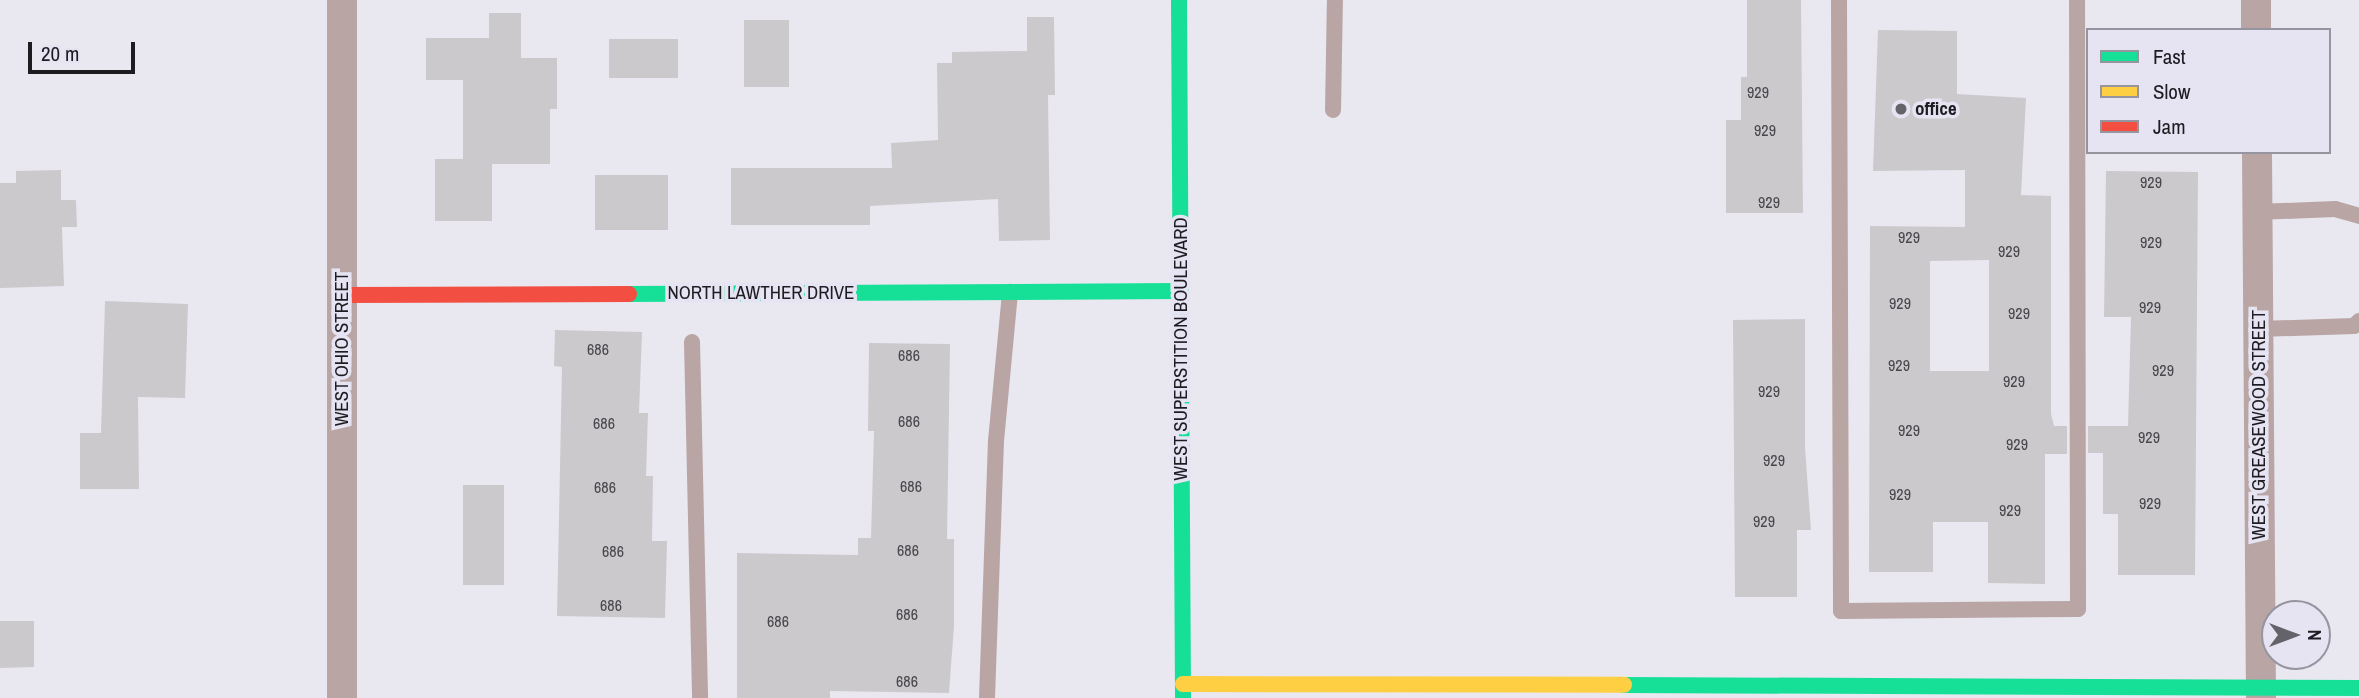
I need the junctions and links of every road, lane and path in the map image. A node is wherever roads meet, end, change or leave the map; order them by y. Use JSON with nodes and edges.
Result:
{"nodes":[{"id":1,"x":342,"y":0,"type":"edge"},
{"id":2,"x":1179,"y":0,"type":"edge"},
{"id":3,"x":1335,"y":0,"type":"edge"},
{"id":4,"x":1839,"y":0,"type":"edge"},
{"id":5,"x":2077,"y":0,"type":"edge"},
{"id":6,"x":2256,"y":0,"type":"edge"},
{"id":7,"x":2256,"y":28,"type":"edge"},
{"id":8,"x":1334,"y":110,"type":"dead end"},
{"id":9,"x":2257,"y":154,"type":"edge"},
{"id":10,"x":2257,"y":212,"type":"junction"},
{"id":11,"x":2359,"y":216,"type":"edge"},
{"id":12,"x":1181,"y":291,"type":"junction"},
{"id":13,"x":1010,"y":292,"type":"junction"},
{"id":14,"x":342,"y":296,"type":"junction"},
{"id":15,"x":2359,"y":321,"type":"edge"},
{"id":16,"x":2259,"y":329,"type":"junction"},
{"id":17,"x":692,"y":342,"type":"dead end"},
{"id":18,"x":2359,"y":688,"type":"edge"},
{"id":19,"x":1183,"y":691,"type":"edge"},
{"id":20,"x":2261,"y":692,"type":"edge"},
{"id":21,"x":342,"y":698,"type":"edge"},
{"id":22,"x":700,"y":698,"type":"edge"},
{"id":23,"x":987,"y":698,"type":"edge"}],
"edges":[{"from":1,"to":14,"type":"street","name":"WEST OHIO STREET"},
{"from":2,"to":12,"type":"street","name":"WEST SUPERSTITION BOULEVARD"},
{"from":3,"to":8,"type":"lane"},
{"from":4,"to":5,"type":"lane"},
{"from":6,"to":7,"type":"street"},
{"from":9,"to":10,"type":"street","name":"WEST GREASEWOOD STREET"},
{"from":10,"to":11,"type":"lane"},
{"from":10,"to":16,"type":"street","name":"WEST GREASEWOOD STREET"},
{"from":12,"to":13,"type":"street","name":"NORTH LAWTHER DRIVE"},
{"from":12,"to":19,"type":"street","name":"WEST SUPERSTITION BOULEVARD"},
{"from":13,"to":14,"type":"street","name":"NORTH LAWTHER DRIVE"},
{"from":13,"to":23,"type":"lane"},
{"from":14,"to":21,"type":"street","name":"WEST OHIO STREET"},
{"from":15,"to":16,"type":"lane"},
{"from":16,"to":20,"type":"street","name":"WEST GREASEWOOD STREET"},
{"from":17,"to":22,"type":"lane"},
{"from":18,"to":20,"type":"street"},
{"from":19,"to":20,"type":"street"}]}
